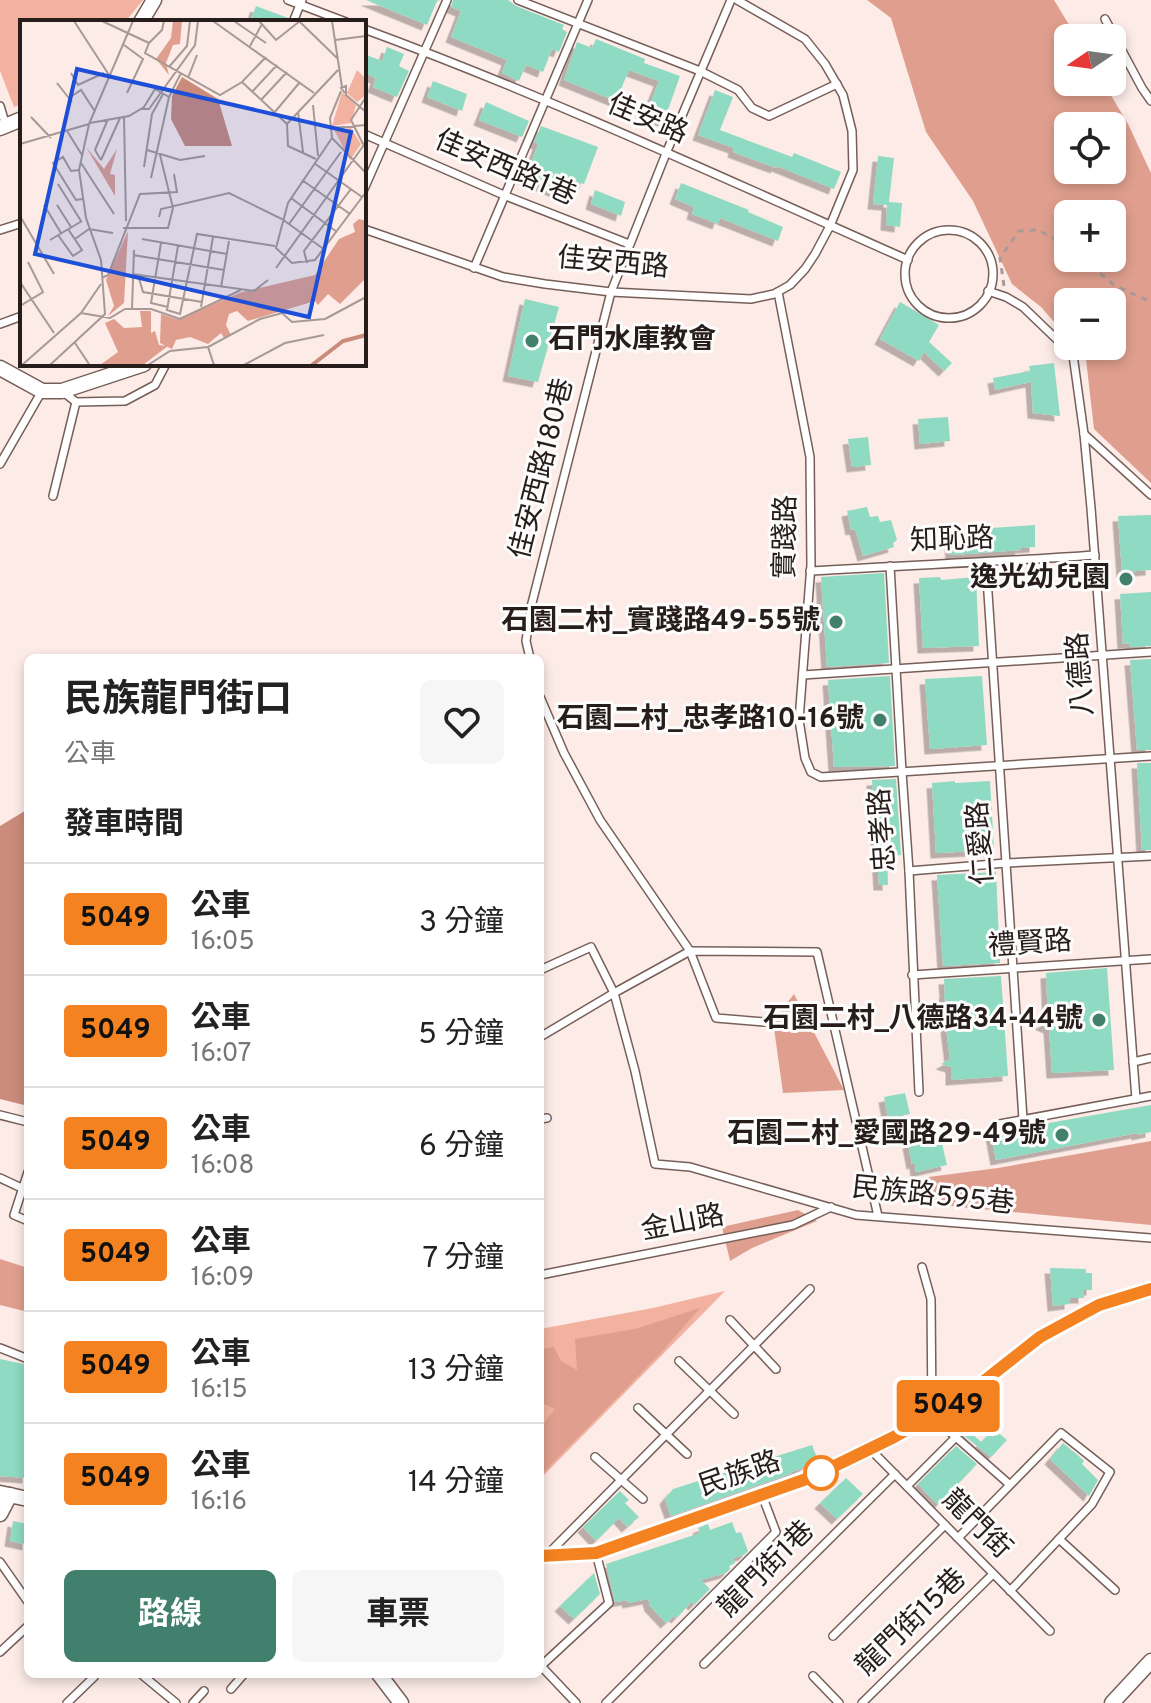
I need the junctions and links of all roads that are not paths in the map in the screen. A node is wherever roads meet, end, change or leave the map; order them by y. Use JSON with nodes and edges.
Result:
{"nodes":[{"id":1,"x":154,"y":0,"type":"edge"},
{"id":2,"x":288,"y":0,"type":"edge"},
{"id":3,"x":447,"y":0,"type":"edge"},
{"id":4,"x":518,"y":0,"type":"edge"},
{"id":5,"x":588,"y":0,"type":"edge"},
{"id":6,"x":734,"y":0,"type":"edge"},
{"id":7,"x":301,"y":2,"type":"edge"},
{"id":8,"x":1105,"y":19,"type":"dead end"},
{"id":9,"x":142,"y":20,"type":"edge"},
{"id":10,"x":342,"y":20,"type":"edge"},
{"id":11,"x":578,"y":24,"type":"junction"},
{"id":12,"x":366,"y":30,"type":"edge"},
{"id":13,"x":426,"y":51,"type":"junction"},
{"id":14,"x":700,"y":71,"type":"junction"},
{"id":15,"x":837,"y":84,"type":"junction"},
{"id":16,"x":544,"y":101,"type":"junction"},
{"id":17,"x":1151,"y":101,"type":"edge"},
{"id":18,"x":0,"y":106,"type":"edge"},
{"id":19,"x":3,"y":127,"type":"edge"},
{"id":20,"x":366,"y":135,"type":"edge"},
{"id":21,"x":385,"y":143,"type":"junction"},
{"id":22,"x":667,"y":151,"type":"junction"},
{"id":23,"x":366,"y":185,"type":"edge"},
{"id":24,"x":506,"y":196,"type":"junction"},
{"id":25,"x":20,"y":224,"type":"edge"},
{"id":26,"x":830,"y":226,"type":"junction"},
{"id":27,"x":0,"y":230,"type":"edge"},
{"id":28,"x":366,"y":230,"type":"edge"},
{"id":29,"x":629,"y":244,"type":"junction"},
{"id":30,"x":908,"y":260,"type":"junction"},
{"id":31,"x":474,"y":268,"type":"junction"},
{"id":32,"x":988,"y":291,"type":"junction"},
{"id":33,"x":611,"y":292,"type":"junction"},
{"id":34,"x":778,"y":292,"type":"junction"},
{"id":35,"x":20,"y":317,"type":"edge"},
{"id":36,"x":0,"y":324,"type":"edge"},
{"id":37,"x":138,"y":366,"type":"edge"},
{"id":38,"x":165,"y":366,"type":"edge"},
{"id":39,"x":0,"y":368,"type":"edge"},
{"id":40,"x":42,"y":391,"type":"junction"},
{"id":41,"x":62,"y":391,"type":"junction"},
{"id":42,"x":76,"y":402,"type":"junction"},
{"id":43,"x":1084,"y":434,"type":"junction"},
{"id":44,"x":0,"y":464,"type":"edge"},
{"id":45,"x":1151,"y":495,"type":"edge"},
{"id":46,"x":53,"y":496,"type":"dead end"},
{"id":47,"x":1095,"y":555,"type":"junction"},
{"id":48,"x":986,"y":563,"type":"junction"},
{"id":49,"x":890,"y":566,"type":"junction"},
{"id":50,"x":810,"y":571,"type":"junction"},
{"id":51,"x":1151,"y":652,"type":"edge"},
{"id":52,"x":529,"y":654,"type":"edge"},
{"id":53,"x":1103,"y":655,"type":"junction"},
{"id":54,"x":993,"y":662,"type":"junction"},
{"id":55,"x":896,"y":668,"type":"junction"},
{"id":56,"x":803,"y":675,"type":"junction"},
{"id":57,"x":544,"y":706,"type":"edge"},
{"id":58,"x":1151,"y":756,"type":"edge"},
{"id":59,"x":1109,"y":759,"type":"junction"},
{"id":60,"x":999,"y":765,"type":"junction"},
{"id":61,"x":902,"y":772,"type":"junction"},
{"id":62,"x":1151,"y":856,"type":"edge"},
{"id":63,"x":1117,"y":858,"type":"junction"},
{"id":64,"x":1006,"y":863,"type":"junction"},
{"id":65,"x":909,"y":871,"type":"junction"},
{"id":66,"x":690,"y":951,"type":"junction"},
{"id":67,"x":1151,"y":959,"type":"edge"},
{"id":68,"x":1126,"y":960,"type":"junction"},
{"id":69,"x":544,"y":968,"type":"edge"},
{"id":70,"x":1013,"y":968,"type":"junction"},
{"id":71,"x":912,"y":975,"type":"junction"},
{"id":72,"x":614,"y":993,"type":"junction"},
{"id":73,"x":765,"y":1022,"type":"dead end"},
{"id":74,"x":544,"y":1035,"type":"edge"},
{"id":75,"x":1151,"y":1058,"type":"edge"},
{"id":76,"x":1133,"y":1062,"type":"junction"},
{"id":77,"x":919,"y":1092,"type":"dead end"},
{"id":78,"x":1151,"y":1096,"type":"edge"},
{"id":79,"x":1136,"y":1099,"type":"junction"},
{"id":80,"x":0,"y":1115,"type":"edge"},
{"id":81,"x":1023,"y":1119,"type":"junction"},
{"id":82,"x":24,"y":1121,"type":"edge"},
{"id":83,"x":994,"y":1125,"type":"dead end"},
{"id":84,"x":0,"y":1178,"type":"edge"},
{"id":85,"x":24,"y":1190,"type":"edge"},
{"id":86,"x":24,"y":1192,"type":"edge"},
{"id":87,"x":831,"y":1207,"type":"junction"},
{"id":88,"x":878,"y":1216,"type":"junction"},
{"id":89,"x":24,"y":1219,"type":"edge"},
{"id":90,"x":1151,"y":1238,"type":"edge"},
{"id":91,"x":922,"y":1267,"type":"dead end"},
{"id":92,"x":544,"y":1274,"type":"edge"},
{"id":93,"x":810,"y":1289,"type":"dead end"},
{"id":94,"x":1151,"y":1289,"type":"edge"},
{"id":95,"x":730,"y":1320,"type":"dead end"},
{"id":96,"x":754,"y":1346,"type":"junction"},
{"id":97,"x":0,"y":1348,"type":"edge"},
{"id":98,"x":24,"y":1357,"type":"edge"},
{"id":99,"x":679,"y":1361,"type":"dead end"},
{"id":100,"x":776,"y":1369,"type":"dead end"},
{"id":101,"x":710,"y":1390,"type":"junction"},
{"id":102,"x":638,"y":1408,"type":"dead end"},
{"id":103,"x":734,"y":1414,"type":"dead end"},
{"id":104,"x":932,"y":1416,"type":"junction"},
{"id":105,"x":667,"y":1434,"type":"junction"},
{"id":106,"x":956,"y":1437,"type":"junction"},
{"id":107,"x":870,"y":1449,"type":"junction"},
{"id":108,"x":687,"y":1454,"type":"dead end"},
{"id":109,"x":595,"y":1457,"type":"dead end"},
{"id":110,"x":895,"y":1474,"type":"junction"},
{"id":111,"x":621,"y":1480,"type":"junction"},
{"id":112,"x":1009,"y":1484,"type":"junction"},
{"id":113,"x":907,"y":1486,"type":"junction"},
{"id":114,"x":5,"y":1494,"type":"edge"},
{"id":115,"x":762,"y":1495,"type":"junction"},
{"id":116,"x":643,"y":1499,"type":"dead end"},
{"id":117,"x":0,"y":1514,"type":"edge"},
{"id":118,"x":945,"y":1525,"type":"junction"},
{"id":119,"x":958,"y":1538,"type":"junction"},
{"id":120,"x":1059,"y":1539,"type":"junction"},
{"id":121,"x":596,"y":1553,"type":"junction"},
{"id":122,"x":544,"y":1555,"type":"edge"},
{"id":123,"x":544,"y":1556,"type":"edge"},
{"id":124,"x":0,"y":1562,"type":"edge"},
{"id":125,"x":993,"y":1574,"type":"junction"},
{"id":126,"x":1115,"y":1590,"type":"dead end"},
{"id":127,"x":1010,"y":1591,"type":"junction"},
{"id":128,"x":24,"y":1596,"type":"edge"},
{"id":129,"x":24,"y":1630,"type":"edge"},
{"id":130,"x":1050,"y":1631,"type":"dead end"},
{"id":131,"x":833,"y":1636,"type":"dead end"},
{"id":132,"x":0,"y":1652,"type":"edge"},
{"id":133,"x":544,"y":1663,"type":"edge"},
{"id":134,"x":704,"y":1664,"type":"dead end"},
{"id":135,"x":544,"y":1669,"type":"edge"},
{"id":136,"x":1148,"y":1670,"type":"edge"},
{"id":137,"x":813,"y":1676,"type":"dead end"},
{"id":138,"x":90,"y":1678,"type":"edge"},
{"id":139,"x":146,"y":1678,"type":"edge"},
{"id":140,"x":241,"y":1678,"type":"edge"},
{"id":141,"x":384,"y":1678,"type":"edge"},
{"id":142,"x":231,"y":1689,"type":"dead end"},
{"id":143,"x":204,"y":1691,"type":"dead end"},
{"id":144,"x":67,"y":1703,"type":"edge"},
{"id":145,"x":176,"y":1703,"type":"edge"},
{"id":146,"x":193,"y":1703,"type":"edge"},
{"id":147,"x":401,"y":1703,"type":"edge"},
{"id":148,"x":576,"y":1703,"type":"edge"},
{"id":149,"x":606,"y":1703,"type":"edge"},
{"id":150,"x":839,"y":1703,"type":"edge"},
{"id":151,"x":862,"y":1703,"type":"edge"},
{"id":152,"x":1112,"y":1703,"type":"edge"}],
"edges":[{"from":1,"to":9,"type":"street"},
{"from":2,"to":7,"type":"lane"},
{"from":3,"to":13,"type":"lane"},
{"from":4,"to":11,"type":"lane"},
{"from":5,"to":11,"type":"lane"},
{"from":6,"to":14,"type":"lane","name":"佳安西路180巷"},
{"from":6,"to":15,"type":"lane"},
{"from":7,"to":10,"type":"lane"},
{"from":8,"to":17,"type":"lane"},
{"from":11,"to":14,"type":"lane"},
{"from":11,"to":16,"type":"lane"},
{"from":12,"to":13,"type":"lane","name":"佳安路"},
{"from":13,"to":16,"type":"lane","name":"佳安路"},
{"from":13,"to":21,"type":"lane"},
{"from":14,"to":15,"type":"lane"},
{"from":14,"to":22,"type":"lane","name":"佳安西路180巷"},
{"from":15,"to":26,"type":"lane"},
{"from":16,"to":22,"type":"lane","name":"佳安路"},
{"from":16,"to":24,"type":"lane"},
{"from":18,"to":19,"type":"lane"},
{"from":20,"to":21,"type":"lane","name":"佳安西路1巷"},
{"from":21,"to":23,"type":"lane"},
{"from":21,"to":24,"type":"lane","name":"佳安西路1巷"},
{"from":22,"to":26,"type":"lane","name":"佳安路"},
{"from":22,"to":29,"type":"lane","name":"佳安西路180巷"},
{"from":24,"to":29,"type":"lane","name":"佳安西路1巷"},
{"from":24,"to":31,"type":"lane"},
{"from":25,"to":27,"type":"lane"},
{"from":26,"to":30,"type":"lane","name":"佳安路"},
{"from":26,"to":34,"type":"lane"},
{"from":28,"to":31,"type":"lane","name":"佳安西路"},
{"from":29,"to":33,"type":"lane","name":"佳安西路180巷"},
{"from":30,"to":32,"type":"lane"},
{"from":30,"to":32,"type":"lane"},
{"from":31,"to":33,"type":"lane","name":"佳安西路"},
{"from":32,"to":43,"type":"lane","name":"八德路"},
{"from":33,"to":34,"type":"lane","name":"佳安西路"},
{"from":33,"to":52,"type":"lane","name":"佳安西路180巷"},
{"from":34,"to":50,"type":"lane","name":"實踐路"},
{"from":35,"to":36,"type":"lane"},
{"from":37,"to":41,"type":"street"},
{"from":38,"to":42,"type":"lane"},
{"from":39,"to":40,"type":"street"},
{"from":40,"to":41,"type":"street"},
{"from":40,"to":44,"type":"lane"},
{"from":41,"to":42,"type":"lane"},
{"from":42,"to":46,"type":"lane"},
{"from":43,"to":45,"type":"lane"},
{"from":43,"to":47,"type":"lane","name":"八德路"},
{"from":47,"to":48,"type":"lane","name":"知恥路"},
{"from":47,"to":53,"type":"lane","name":"八德路"},
{"from":48,"to":49,"type":"lane","name":"知恥路"},
{"from":48,"to":54,"type":"lane","name":"仁愛路"},
{"from":49,"to":50,"type":"lane","name":"知恥路"},
{"from":49,"to":55,"type":"lane","name":"忠孝路"},
{"from":50,"to":56,"type":"lane","name":"實踐路"},
{"from":51,"to":53,"type":"lane"},
{"from":53,"to":54,"type":"lane"},
{"from":53,"to":59,"type":"lane","name":"八德路"},
{"from":54,"to":55,"type":"lane"},
{"from":54,"to":60,"type":"lane","name":"仁愛路"},
{"from":55,"to":56,"type":"lane"},
{"from":55,"to":61,"type":"lane","name":"忠孝路"},
{"from":56,"to":61,"type":"lane","name":"實踐路"},
{"from":57,"to":66,"type":"lane"},
{"from":58,"to":59,"type":"lane"},
{"from":59,"to":60,"type":"lane"},
{"from":59,"to":63,"type":"lane","name":"八德路"},
{"from":60,"to":61,"type":"lane"},
{"from":60,"to":64,"type":"lane","name":"仁愛路"},
{"from":61,"to":65,"type":"lane","name":"忠孝路"},
{"from":62,"to":63,"type":"lane"},
{"from":63,"to":64,"type":"lane"},
{"from":63,"to":68,"type":"lane","name":"八德路"},
{"from":64,"to":65,"type":"lane"},
{"from":64,"to":70,"type":"lane","name":"仁愛路"},
{"from":65,"to":71,"type":"lane","name":"忠孝路"},
{"from":66,"to":72,"type":"lane"},
{"from":66,"to":73,"type":"lane"},
{"from":66,"to":88,"type":"lane"},
{"from":67,"to":68,"type":"lane","name":"禮賢路"},
{"from":68,"to":70,"type":"lane","name":"禮賢路"},
{"from":68,"to":76,"type":"lane","name":"八德路"},
{"from":69,"to":72,"type":"lane","name":"民族路595巷"},
{"from":70,"to":71,"type":"lane","name":"禮賢路"},
{"from":70,"to":81,"type":"lane","name":"仁愛路"},
{"from":71,"to":77,"type":"lane","name":"忠孝路"},
{"from":72,"to":74,"type":"lane"},
{"from":72,"to":87,"type":"lane","name":"民族路595巷"},
{"from":75,"to":76,"type":"lane"},
{"from":76,"to":79,"type":"lane","name":"八德路"},
{"from":78,"to":79,"type":"lane"},
{"from":79,"to":81,"type":"lane"},
{"from":80,"to":82,"type":"lane"},
{"from":81,"to":83,"type":"lane"},
{"from":84,"to":85,"type":"lane"},
{"from":86,"to":89,"type":"lane"},
{"from":87,"to":88,"type":"lane","name":"民族路595巷"},
{"from":87,"to":92,"type":"lane","name":"金山路"},
{"from":88,"to":90,"type":"lane","name":"民族路595巷"},
{"from":91,"to":104,"type":"lane"},
{"from":93,"to":96,"type":"lane"},
{"from":94,"to":104,"type":"street","name":"民族路"},
{"from":95,"to":96,"type":"lane"},
{"from":96,"to":100,"type":"lane"},
{"from":96,"to":101,"type":"lane"},
{"from":97,"to":98,"type":"lane"},
{"from":99,"to":101,"type":"lane"},
{"from":101,"to":103,"type":"lane"},
{"from":101,"to":105,"type":"lane"},
{"from":102,"to":105,"type":"lane"},
{"from":104,"to":106,"type":"lane"},
{"from":104,"to":107,"type":"street","name":"民族路"},
{"from":105,"to":108,"type":"lane"},
{"from":105,"to":111,"type":"lane"},
{"from":106,"to":112,"type":"lane"},
{"from":106,"to":113,"type":"lane"},
{"from":107,"to":110,"type":"lane","name":"龍門街"},
{"from":107,"to":115,"type":"street","name":"民族路"},
{"from":109,"to":111,"type":"lane"},
{"from":110,"to":113,"type":"lane","name":"龍門街"},
{"from":110,"to":134,"type":"lane","name":"龍門街1巷"},
{"from":111,"to":116,"type":"lane"},
{"from":111,"to":122,"type":"lane"},
{"from":112,"to":119,"type":"lane"},
{"from":112,"to":120,"type":"lane"},
{"from":113,"to":118,"type":"lane","name":"龍門街"},
{"from":114,"to":117,"type":"street"},
{"from":115,"to":121,"type":"street","name":"民族路"},
{"from":115,"to":149,"type":"lane"},
{"from":118,"to":119,"type":"lane","name":"龍門街"},
{"from":118,"to":131,"type":"lane"},
{"from":119,"to":125,"type":"lane","name":"龍門街"},
{"from":120,"to":126,"type":"lane"},
{"from":120,"to":127,"type":"lane"},
{"from":121,"to":123,"type":"street","name":"民族路"},
{"from":121,"to":133,"type":"lane"},
{"from":124,"to":128,"type":"lane"},
{"from":125,"to":127,"type":"lane","name":"龍門街"},
{"from":125,"to":151,"type":"lane","name":"龍門街15巷"},
{"from":127,"to":130,"type":"lane","name":"龍門街"},
{"from":129,"to":132,"type":"lane"},
{"from":135,"to":148,"type":"lane"},
{"from":136,"to":152,"type":"street"},
{"from":137,"to":150,"type":"lane"},
{"from":138,"to":144,"type":"lane"},
{"from":139,"to":145,"type":"lane"},
{"from":140,"to":142,"type":"lane"},
{"from":141,"to":147,"type":"street"},
{"from":143,"to":146,"type":"lane"}]}
